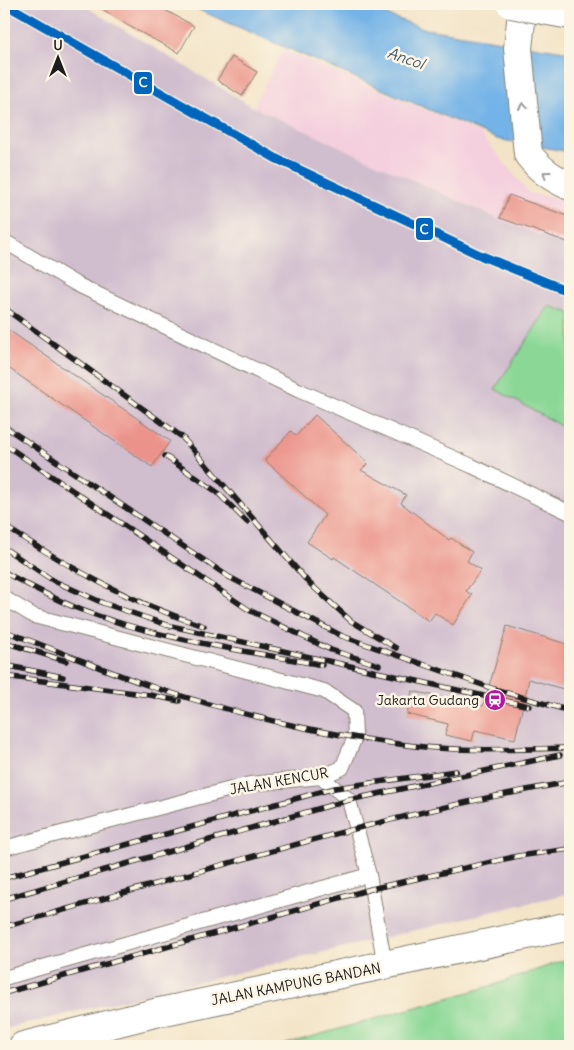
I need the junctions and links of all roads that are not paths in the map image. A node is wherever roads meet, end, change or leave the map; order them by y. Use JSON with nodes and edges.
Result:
{"nodes":[{"id":1,"x":511,"y":4,"type":"edge"},
{"id":2,"x":523,"y":4,"type":"edge"},
{"id":3,"x":570,"y":15,"type":"edge"},
{"id":4,"x":570,"y":186,"type":"edge"},
{"id":5,"x":4,"y":241,"type":"edge"},
{"id":6,"x":570,"y":512,"type":"edge"},
{"id":7,"x":4,"y":598,"type":"edge"},
{"id":8,"x":321,"y":777,"type":"junction"},
{"id":9,"x":4,"y":848,"type":"edge"},
{"id":10,"x":369,"y":875,"type":"junction"},
{"id":11,"x":570,"y":926,"type":"edge"},
{"id":12,"x":385,"y":966,"type":"junction"},
{"id":13,"x":4,"y":978,"type":"edge"},
{"id":14,"x":23,"y":1046,"type":"edge"}],
"edges":[{"from":1,"to":3,"type":"main road","bridge":true},
{"from":4,"to":2,"type":"main road","one_way":true},
{"from":5,"to":6,"type":"lane"},
{"from":7,"to":8,"type":"lane","name":"JALAN KENCUR"},
{"from":8,"to":9,"type":"lane","name":"JALAN KENCUR"},
{"from":8,"to":10,"type":"lane"},
{"from":10,"to":12,"type":"lane"},
{"from":10,"to":13,"type":"lane"},
{"from":11,"to":12,"type":"main road","name":"JALAN KAMPUNG BANDAN"},
{"from":12,"to":14,"type":"main road","name":"JALAN KAMPUNG BANDAN"}]}
